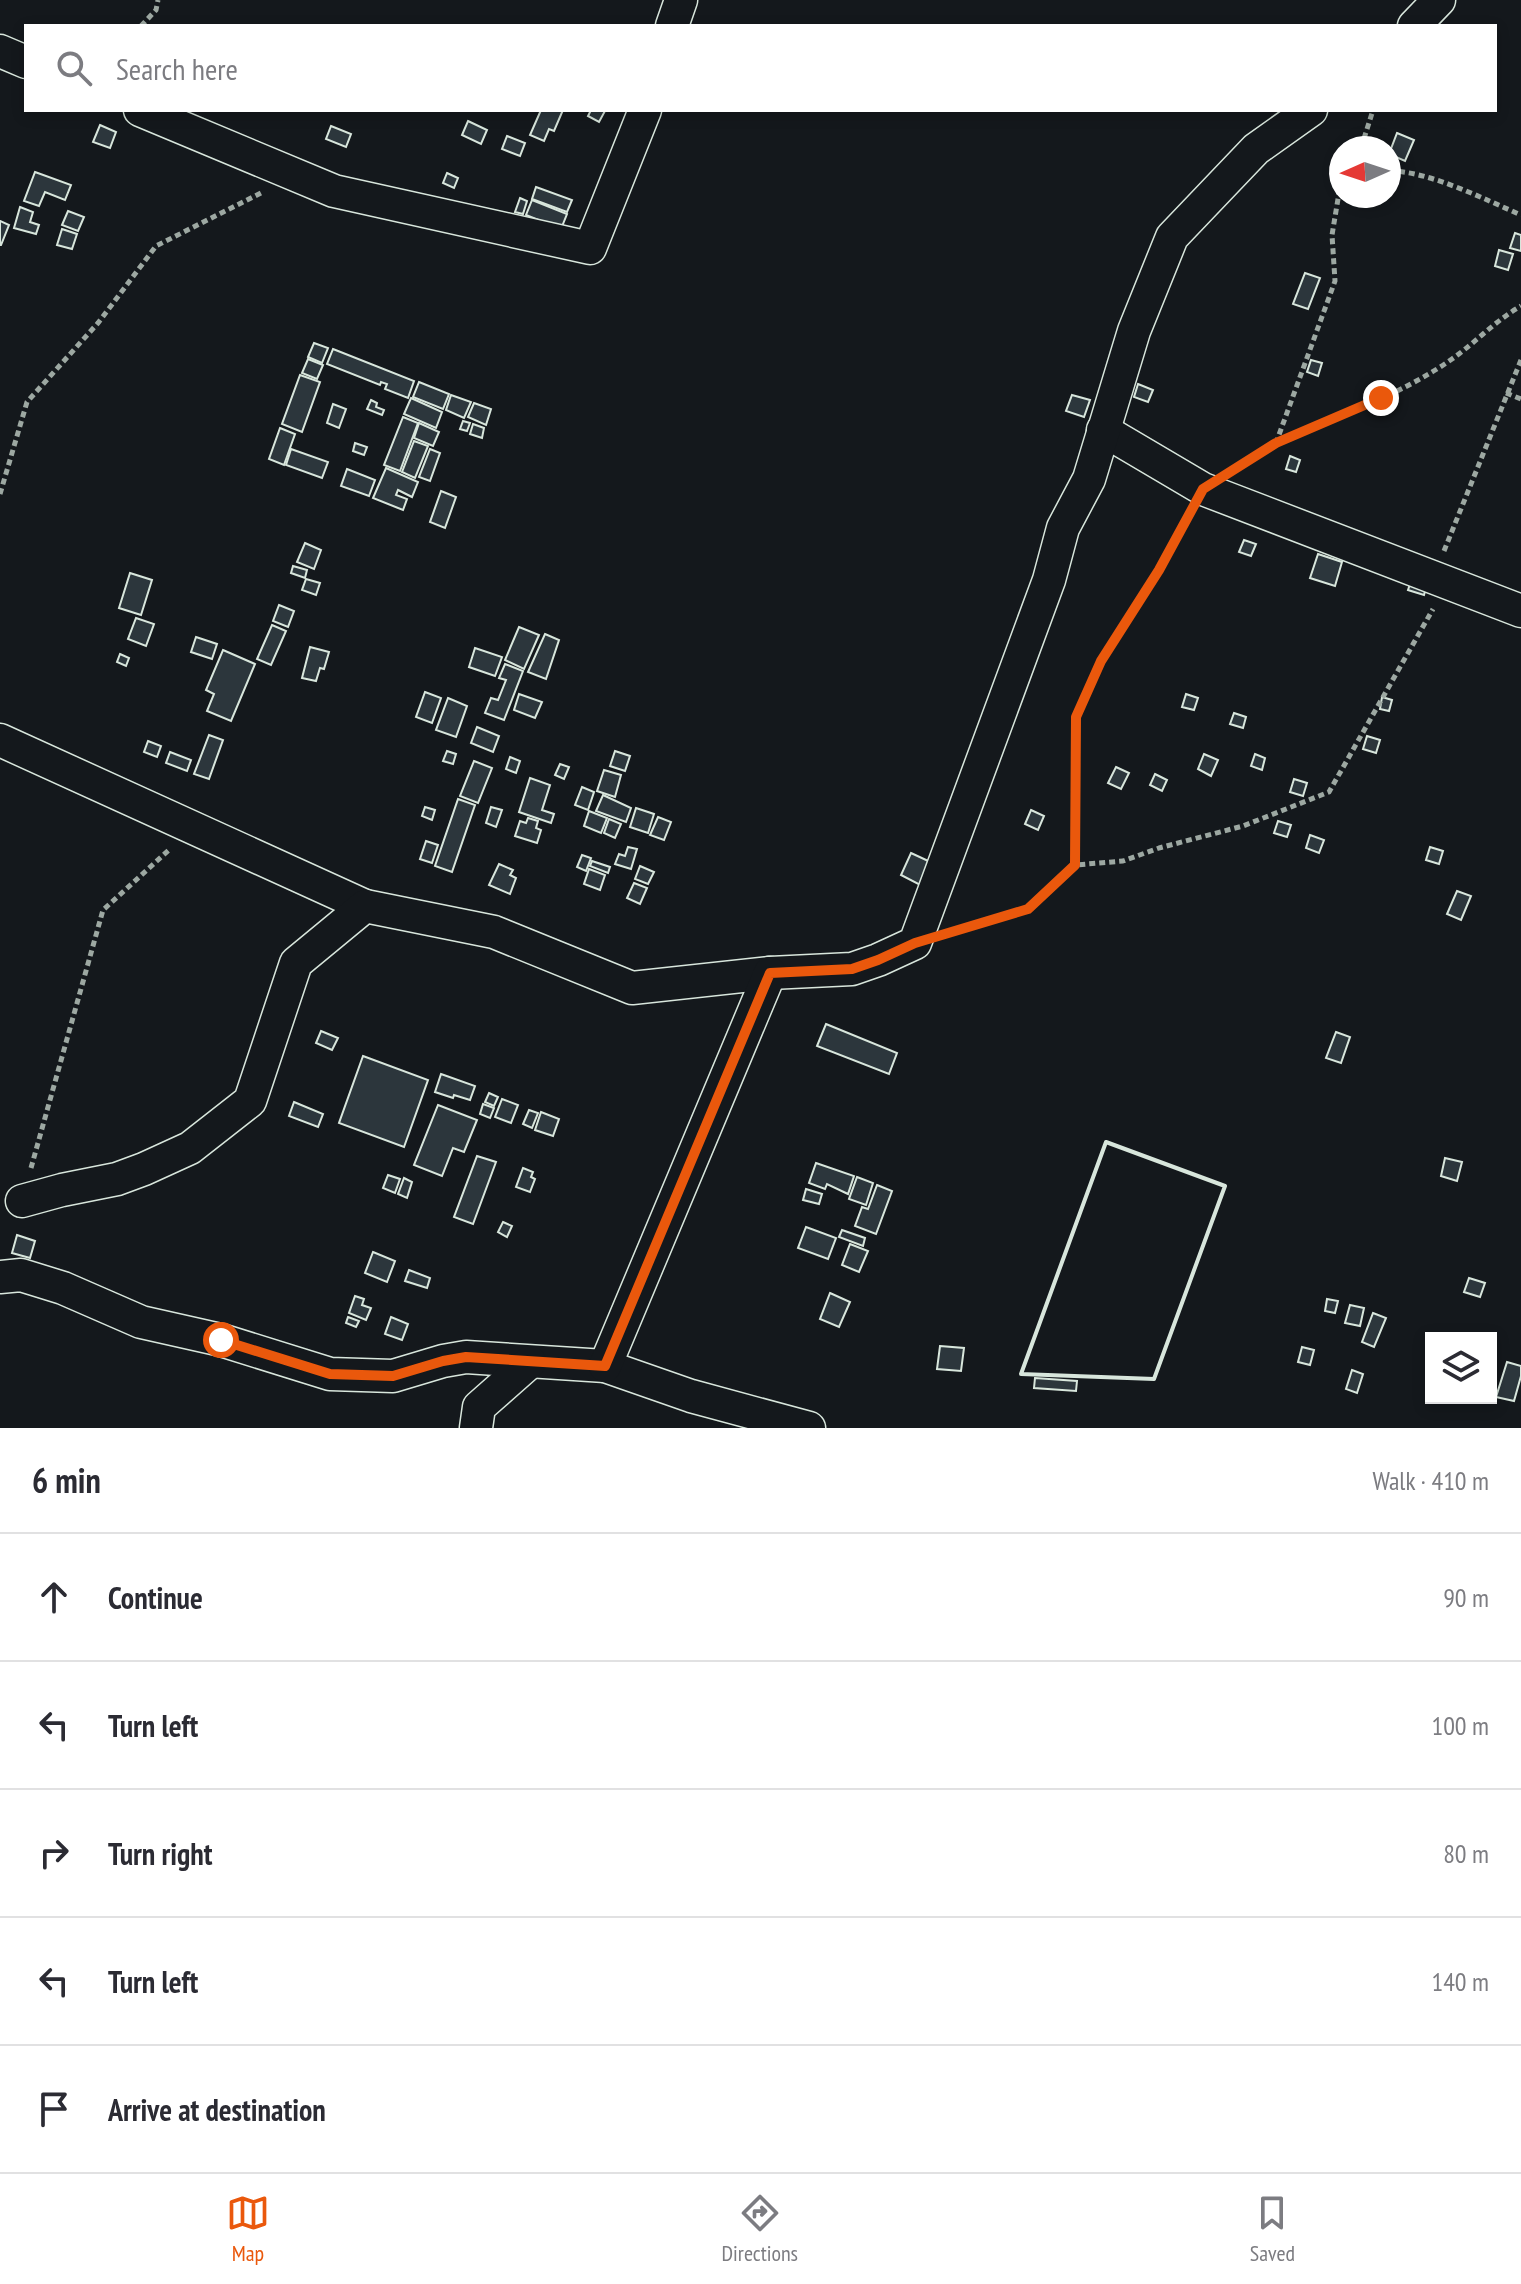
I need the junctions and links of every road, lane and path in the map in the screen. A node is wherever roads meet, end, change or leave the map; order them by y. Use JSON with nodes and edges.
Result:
{"nodes":[{"id":1,"x":158,"y":0,"type":"edge"},
{"id":2,"x":681,"y":0,"type":"edge"},
{"id":3,"x":1439,"y":0,"type":"edge"},
{"id":4,"x":143,"y":24,"type":"edge"},
{"id":5,"x":673,"y":24,"type":"edge"},
{"id":6,"x":1416,"y":24,"type":"edge"},
{"id":7,"x":0,"y":51,"type":"edge"},
{"id":8,"x":24,"y":61,"type":"edge"},
{"id":9,"x":145,"y":112,"type":"edge"},
{"id":10,"x":644,"y":112,"type":"edge"},
{"id":11,"x":1308,"y":112,"type":"edge"},
{"id":12,"x":1372,"y":112,"type":"edge"},
{"id":13,"x":1365,"y":136,"type":"edge"},
{"id":14,"x":1401,"y":171,"type":"edge"},
{"id":15,"x":297,"y":175,"type":"junction"},
{"id":16,"x":1336,"y":208,"type":"edge"},
{"id":17,"x":1521,"y":215,"type":"edge"},
{"id":18,"x":1521,"y":306,"type":"edge"},
{"id":19,"x":1521,"y":360,"type":"edge"},
{"id":20,"x":1506,"y":393,"type":"junction"},
{"id":21,"x":1521,"y":399,"type":"edge"},
{"id":22,"x":1103,"y":430,"type":"junction"},
{"id":23,"x":1276,"y":443,"type":"junction"},
{"id":24,"x":1203,"y":489,"type":"junction"},
{"id":25,"x":0,"y":494,"type":"edge"},
{"id":26,"x":1440,"y":580,"type":"junction"},
{"id":27,"x":1521,"y":611,"type":"edge"},
{"id":28,"x":0,"y":740,"type":"edge"},
{"id":29,"x":193,"y":828,"type":"junction"},
{"id":30,"x":1075,"y":865,"type":"junction"},
{"id":31,"x":365,"y":906,"type":"junction"},
{"id":32,"x":915,"y":943,"type":"junction"},
{"id":33,"x":770,"y":973,"type":"junction"},
{"id":34,"x":22,"y":1201,"type":"joint"},
{"id":35,"x":0,"y":1277,"type":"edge"},
{"id":36,"x":530,"y":1362,"type":"junction"},
{"id":37,"x":605,"y":1366,"type":"junction"},
{"id":38,"x":476,"y":1428,"type":"edge"},
{"id":39,"x":809,"y":1428,"type":"edge"}],
"edges":[{"from":1,"to":4,"type":"path"},
{"from":2,"to":5,"type":"street"},
{"from":3,"to":6,"type":"street"},
{"from":7,"to":8,"type":"street"},
{"from":9,"to":15,"type":"street"},
{"from":10,"to":15,"type":"street"},
{"from":11,"to":22,"type":"street"},
{"from":12,"to":13,"type":"path"},
{"from":14,"to":17,"type":"path"},
{"from":15,"to":25,"type":"path"},
{"from":16,"to":23,"type":"path"},
{"from":18,"to":23,"type":"path"},
{"from":19,"to":20,"type":"path"},
{"from":20,"to":21,"type":"path"},
{"from":20,"to":26,"type":"path"},
{"from":22,"to":24,"type":"street"},
{"from":22,"to":32,"type":"street"},
{"from":23,"to":24,"type":"path"},
{"from":24,"to":26,"type":"street"},
{"from":24,"to":30,"type":"path"},
{"from":26,"to":27,"type":"street"},
{"from":26,"to":30,"type":"path"},
{"from":28,"to":29,"type":"street"},
{"from":29,"to":31,"type":"street"},
{"from":29,"to":34,"type":"path"},
{"from":30,"to":32,"type":"path"},
{"from":31,"to":33,"type":"street"},
{"from":31,"to":34,"type":"street"},
{"from":32,"to":33,"type":"street"},
{"from":33,"to":37,"type":"street"},
{"from":35,"to":36,"type":"street"},
{"from":36,"to":37,"type":"street"},
{"from":36,"to":38,"type":"street"},
{"from":37,"to":39,"type":"street"}]}
